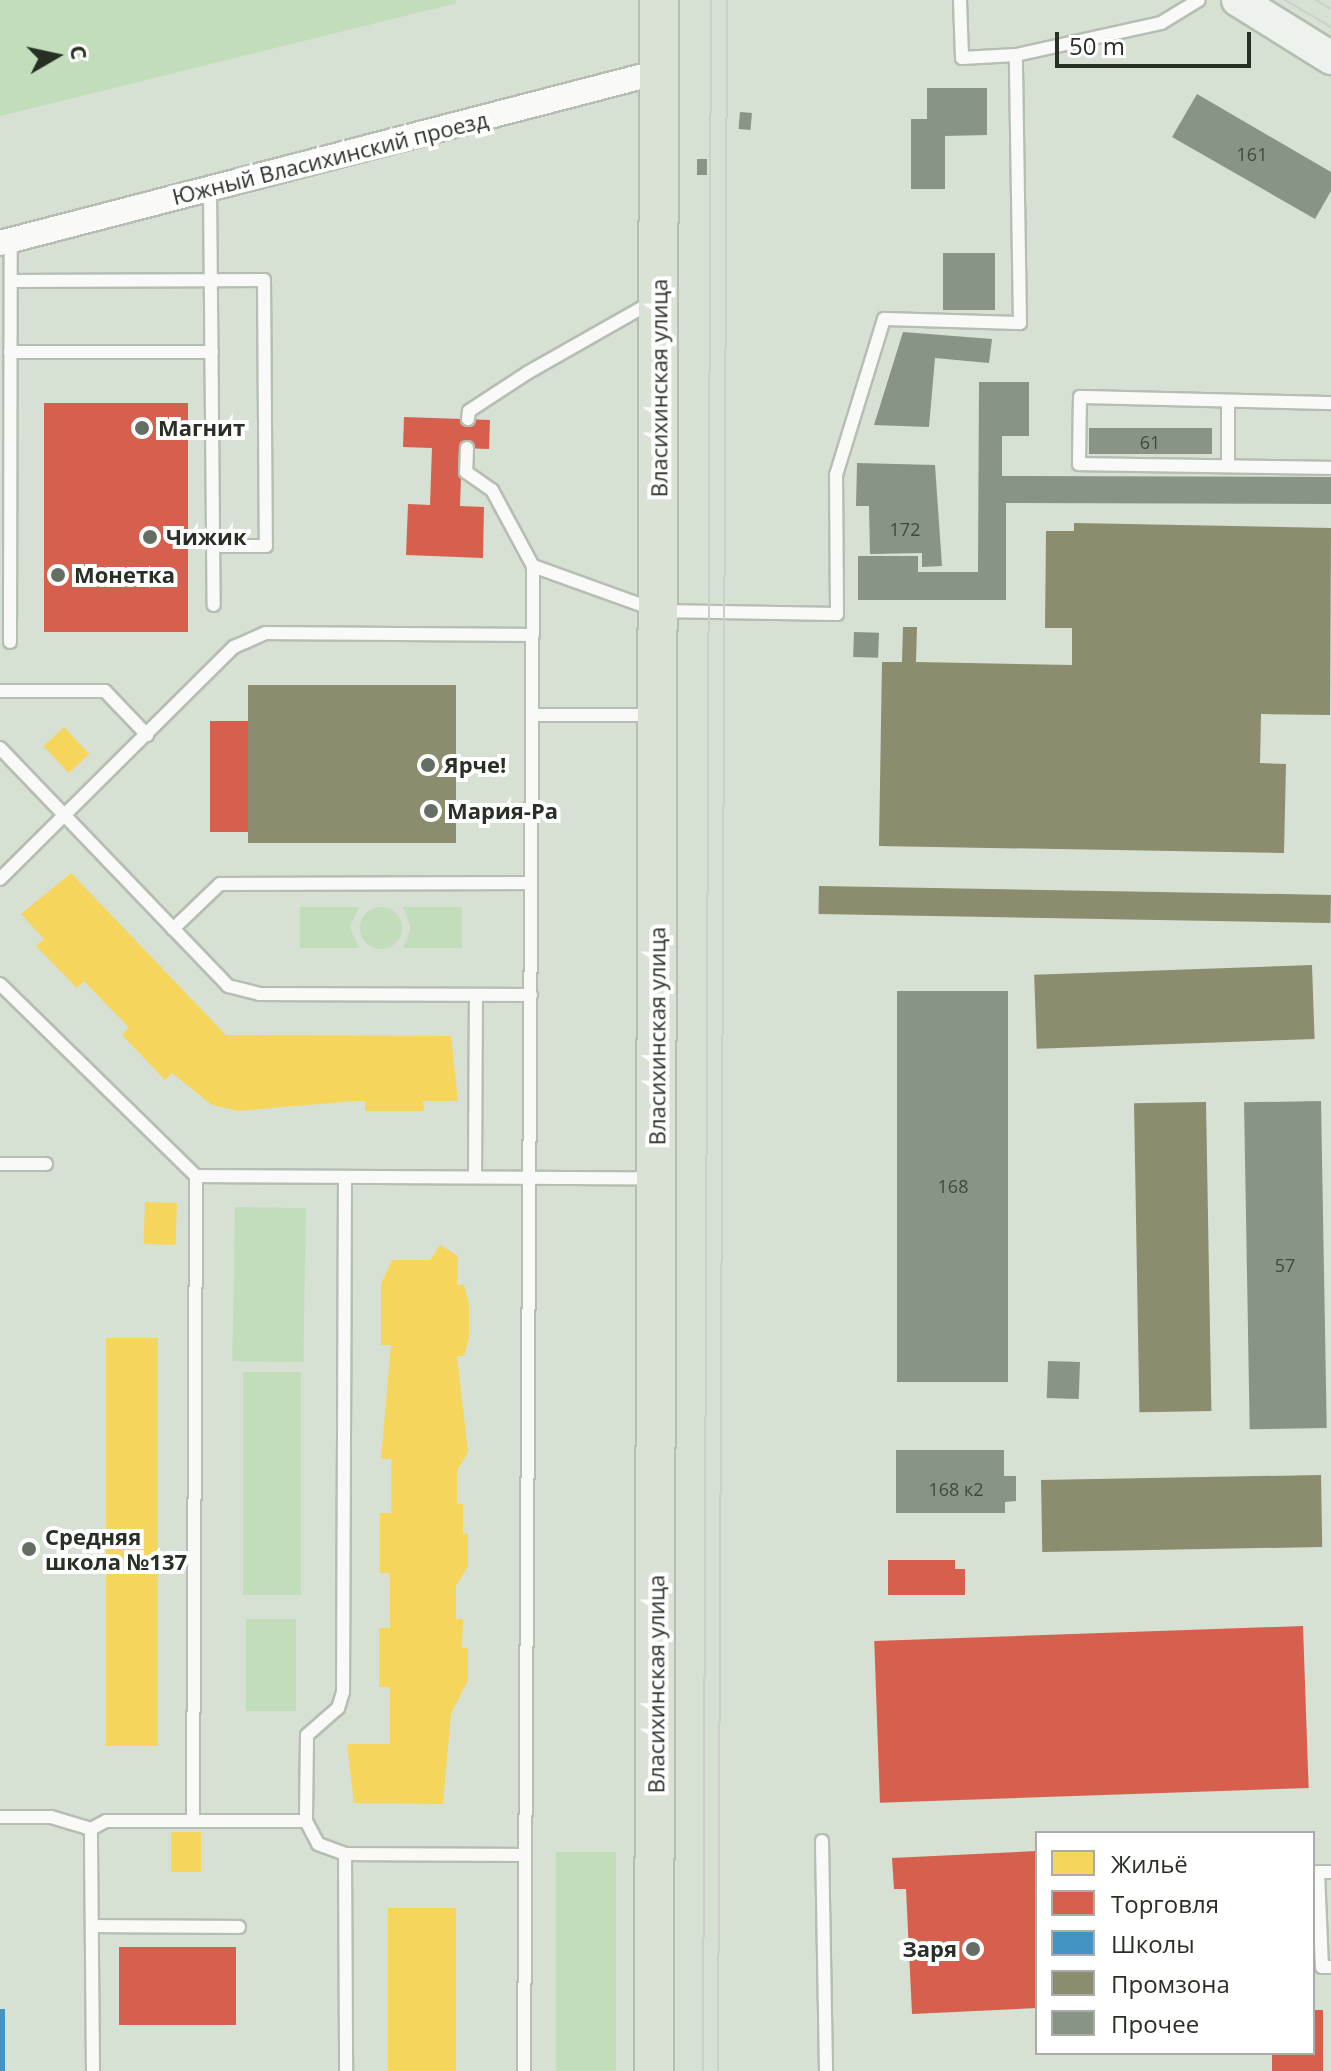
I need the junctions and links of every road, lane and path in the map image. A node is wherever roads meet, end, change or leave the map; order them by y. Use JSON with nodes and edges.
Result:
{"nodes":[{"id":1,"x":659,"y":0,"type":"edge"},
{"id":2,"x":960,"y":0,"type":"edge"},
{"id":3,"x":1199,"y":0,"type":"edge"},
{"id":4,"x":1238,"y":0,"type":"edge"},
{"id":5,"x":1016,"y":55,"type":"junction"},
{"id":6,"x":1331,"y":58,"type":"edge"},
{"id":7,"x":659,"y":72,"type":"junction"},
{"id":8,"x":210,"y":188,"type":"junction"},
{"id":9,"x":5,"y":241,"type":"edge"},
{"id":10,"x":211,"y":280,"type":"junction"},
{"id":11,"x":11,"y":281,"type":"junction"},
{"id":12,"x":659,"y":299,"type":"junction"},
{"id":13,"x":10,"y":352,"type":"junction"},
{"id":14,"x":212,"y":352,"type":"junction"},
{"id":15,"x":1228,"y":401,"type":"junction"},
{"id":16,"x":1331,"y":403,"type":"edge"},
{"id":17,"x":468,"y":419,"type":"dead end"},
{"id":18,"x":467,"y":448,"type":"dead end"},
{"id":19,"x":1228,"y":466,"type":"junction"},
{"id":20,"x":1331,"y":468,"type":"edge"},
{"id":21,"x":213,"y":546,"type":"junction"},
{"id":22,"x":533,"y":566,"type":"junction"},
{"id":23,"x":214,"y":605,"type":"dead end"},
{"id":24,"x":658,"y":611,"type":"junction"},
{"id":25,"x":533,"y":635,"type":"junction"},
{"id":26,"x":10,"y":642,"type":"dead end"},
{"id":27,"x":0,"y":691,"type":"edge"},
{"id":28,"x":532,"y":715,"type":"junction"},
{"id":29,"x":657,"y":715,"type":"junction"},
{"id":30,"x":147,"y":735,"type":"junction"},
{"id":31,"x":0,"y":748,"type":"edge"},
{"id":32,"x":65,"y":816,"type":"junction"},
{"id":33,"x":0,"y":879,"type":"edge"},
{"id":34,"x":531,"y":883,"type":"junction"},
{"id":35,"x":173,"y":929,"type":"junction"},
{"id":36,"x":0,"y":984,"type":"edge"},
{"id":37,"x":476,"y":995,"type":"junction"},
{"id":38,"x":531,"y":995,"type":"junction"},
{"id":39,"x":0,"y":1164,"type":"edge"},
{"id":40,"x":46,"y":1164,"type":"dead end"},
{"id":41,"x":196,"y":1176,"type":"junction"},
{"id":42,"x":345,"y":1177,"type":"junction"},
{"id":43,"x":475,"y":1177,"type":"junction"},
{"id":44,"x":529,"y":1177,"type":"junction"},
{"id":45,"x":658,"y":1178,"type":"junction"},
{"id":46,"x":0,"y":1817,"type":"edge"},
{"id":47,"x":193,"y":1821,"type":"junction"},
{"id":48,"x":306,"y":1821,"type":"junction"},
{"id":49,"x":91,"y":1829,"type":"junction"},
{"id":50,"x":822,"y":1841,"type":"dead end"},
{"id":51,"x":345,"y":1854,"type":"junction"},
{"id":52,"x":525,"y":1855,"type":"junction"},
{"id":53,"x":1331,"y":1872,"type":"edge"},
{"id":54,"x":92,"y":1926,"type":"junction"},
{"id":55,"x":239,"y":1927,"type":"dead end"},
{"id":56,"x":1331,"y":1967,"type":"edge"},
{"id":57,"x":93,"y":2071,"type":"edge"},
{"id":58,"x":346,"y":2071,"type":"edge"},
{"id":59,"x":524,"y":2071,"type":"edge"},
{"id":60,"x":654,"y":2071,"type":"edge"},
{"id":61,"x":826,"y":2071,"type":"edge"}],
"edges":[{"from":1,"to":7,"type":"highway","name":"Власихинская улица"},
{"from":2,"to":5,"type":"lane"},
{"from":3,"to":5,"type":"lane"},
{"from":4,"to":6,"type":"main road"},
{"from":5,"to":24,"type":"lane"},
{"from":7,"to":8,"type":"street","name":"Южный Власихинский проезд"},
{"from":7,"to":12,"type":"highway","name":"Власихинская улица"},
{"from":8,"to":9,"type":"street","name":"Южный Власихинский проезд"},
{"from":8,"to":10,"type":"lane"},
{"from":9,"to":11,"type":"lane"},
{"from":10,"to":11,"type":"lane"},
{"from":10,"to":14,"type":"lane"},
{"from":10,"to":21,"type":"lane"},
{"from":11,"to":13,"type":"lane"},
{"from":12,"to":17,"type":"lane"},
{"from":12,"to":24,"type":"highway","name":"Власихинская улица"},
{"from":13,"to":14,"type":"lane"},
{"from":13,"to":26,"type":"lane"},
{"from":14,"to":21,"type":"lane"},
{"from":15,"to":16,"type":"lane"},
{"from":15,"to":19,"type":"lane"},
{"from":15,"to":19,"type":"lane"},
{"from":18,"to":22,"type":"lane"},
{"from":19,"to":20,"type":"lane"},
{"from":21,"to":23,"type":"lane"},
{"from":22,"to":24,"type":"lane"},
{"from":22,"to":25,"type":"lane"},
{"from":24,"to":29,"type":"highway","name":"Власихинская улица"},
{"from":25,"to":28,"type":"lane"},
{"from":25,"to":30,"type":"lane"},
{"from":27,"to":30,"type":"lane"},
{"from":28,"to":29,"type":"lane"},
{"from":28,"to":34,"type":"lane"},
{"from":29,"to":45,"type":"highway","name":"Власихинская улица"},
{"from":30,"to":32,"type":"lane"},
{"from":31,"to":32,"type":"lane"},
{"from":32,"to":33,"type":"lane"},
{"from":32,"to":35,"type":"lane"},
{"from":34,"to":35,"type":"lane"},
{"from":34,"to":38,"type":"lane"},
{"from":35,"to":37,"type":"lane"},
{"from":36,"to":41,"type":"lane"},
{"from":37,"to":38,"type":"lane"},
{"from":37,"to":43,"type":"lane"},
{"from":38,"to":44,"type":"lane"},
{"from":39,"to":40,"type":"lane"},
{"from":41,"to":42,"type":"lane"},
{"from":41,"to":47,"type":"lane"},
{"from":42,"to":43,"type":"lane"},
{"from":42,"to":48,"type":"lane"},
{"from":43,"to":44,"type":"lane"},
{"from":44,"to":45,"type":"lane"},
{"from":44,"to":52,"type":"lane"},
{"from":45,"to":60,"type":"highway","name":"Власихинская улица"},
{"from":46,"to":49,"type":"lane"},
{"from":47,"to":48,"type":"lane"},
{"from":47,"to":49,"type":"lane"},
{"from":48,"to":51,"type":"lane"},
{"from":49,"to":54,"type":"lane"},
{"from":50,"to":61,"type":"lane"},
{"from":51,"to":52,"type":"lane"},
{"from":51,"to":58,"type":"lane"},
{"from":52,"to":59,"type":"lane"},
{"from":53,"to":56,"type":"lane"},
{"from":54,"to":55,"type":"lane"},
{"from":54,"to":57,"type":"lane"}]}
